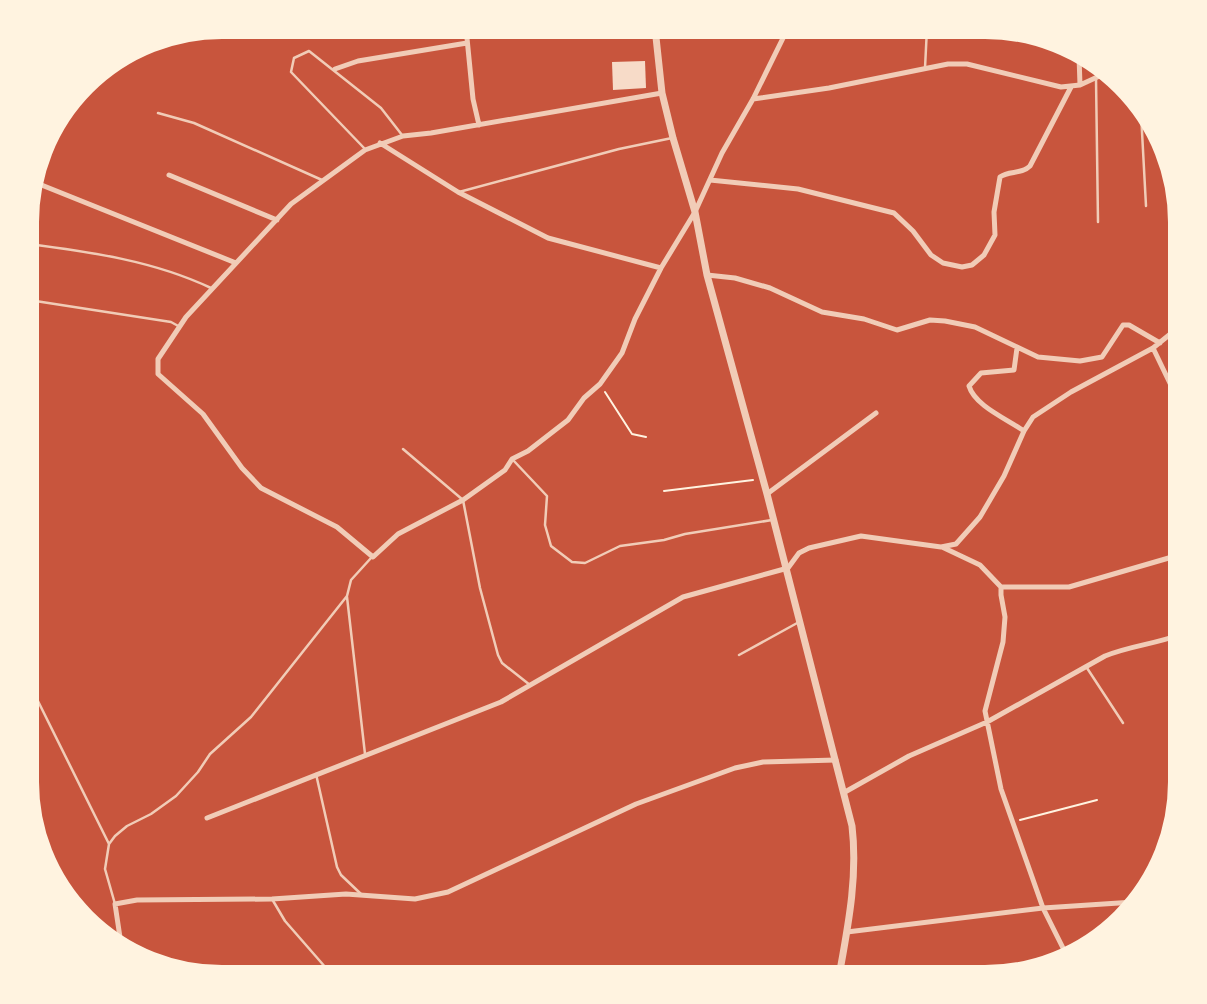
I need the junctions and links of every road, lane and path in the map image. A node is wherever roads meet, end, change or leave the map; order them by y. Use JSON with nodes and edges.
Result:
{"nodes":[{"id":1,"x":467,"y":36,"type":"edge"},
{"id":2,"x":656,"y":36,"type":"edge"},
{"id":3,"x":784,"y":36,"type":"edge"},
{"id":4,"x":927,"y":36,"type":"edge"},
{"id":5,"x":468,"y":43,"type":"junction"},
{"id":6,"x":1079,"y":62,"type":"edge"},
{"id":7,"x":925,"y":68,"type":"junction"},
{"id":8,"x":335,"y":69,"type":"junction"},
{"id":9,"x":1100,"y":76,"type":"edge"},
{"id":10,"x":1096,"y":78,"type":"junction"},
{"id":11,"x":1080,"y":85,"type":"junction"},
{"id":12,"x":1071,"y":87,"type":"junction"},
{"id":13,"x":662,"y":93,"type":"junction"},
{"id":14,"x":753,"y":99,"type":"junction"},
{"id":15,"x":158,"y":113,"type":"dead end"},
{"id":16,"x":1142,"y":123,"type":"edge"},
{"id":17,"x":479,"y":125,"type":"junction"},
{"id":18,"x":403,"y":136,"type":"junction"},
{"id":19,"x":672,"y":138,"type":"junction"},
{"id":20,"x":380,"y":143,"type":"junction"},
{"id":21,"x":365,"y":150,"type":"junction"},
{"id":22,"x":169,"y":175,"type":"dead end"},
{"id":23,"x":710,"y":180,"type":"junction"},
{"id":24,"x":323,"y":181,"type":"junction"},
{"id":25,"x":40,"y":185,"type":"edge"},
{"id":26,"x":458,"y":192,"type":"junction"},
{"id":27,"x":1146,"y":206,"type":"dead end"},
{"id":28,"x":695,"y":212,"type":"junction"},
{"id":29,"x":277,"y":220,"type":"junction"},
{"id":30,"x":1098,"y":222,"type":"dead end"},
{"id":31,"x":36,"y":245,"type":"edge"},
{"id":32,"x":236,"y":263,"type":"junction"},
{"id":33,"x":661,"y":268,"type":"junction"},
{"id":34,"x":707,"y":275,"type":"junction"},
{"id":35,"x":212,"y":289,"type":"junction"},
{"id":36,"x":36,"y":301,"type":"edge"},
{"id":37,"x":180,"y":327,"type":"junction"},
{"id":38,"x":1171,"y":334,"type":"edge"},
{"id":39,"x":1160,"y":343,"type":"junction"},
{"id":40,"x":1017,"y":348,"type":"junction"},
{"id":41,"x":1153,"y":348,"type":"junction"},
{"id":42,"x":600,"y":384,"type":"junction"},
{"id":43,"x":1171,"y":385,"type":"edge"},
{"id":44,"x":876,"y":413,"type":"dead end"},
{"id":45,"x":1024,"y":431,"type":"junction"},
{"id":46,"x":646,"y":437,"type":"dead end"},
{"id":47,"x":403,"y":450,"type":"dead end"},
{"id":48,"x":512,"y":459,"type":"junction"},
{"id":49,"x":763,"y":479,"type":"junction"},
{"id":50,"x":664,"y":491,"type":"dead end"},
{"id":51,"x":768,"y":494,"type":"junction"},
{"id":52,"x":464,"y":500,"type":"junction"},
{"id":53,"x":772,"y":520,"type":"junction"},
{"id":54,"x":941,"y":546,"type":"junction"},
{"id":55,"x":373,"y":556,"type":"junction"},
{"id":56,"x":1171,"y":557,"type":"edge"},
{"id":57,"x":788,"y":568,"type":"junction"},
{"id":58,"x":1002,"y":586,"type":"junction"},
{"id":59,"x":347,"y":596,"type":"junction"},
{"id":60,"x":801,"y":620,"type":"junction"},
{"id":61,"x":1171,"y":638,"type":"edge"},
{"id":62,"x":739,"y":655,"type":"dead end"},
{"id":63,"x":1086,"y":666,"type":"junction"},
{"id":64,"x":530,"y":685,"type":"junction"},
{"id":65,"x":36,"y":697,"type":"edge"},
{"id":66,"x":987,"y":722,"type":"junction"},
{"id":67,"x":1123,"y":723,"type":"dead end"},
{"id":68,"x":365,"y":754,"type":"junction"},
{"id":69,"x":836,"y":760,"type":"junction"},
{"id":70,"x":316,"y":774,"type":"junction"},
{"id":71,"x":845,"y":792,"type":"junction"},
{"id":72,"x":1097,"y":800,"type":"dead end"},
{"id":73,"x":207,"y":818,"type":"dead end"},
{"id":74,"x":1013,"y":823,"type":"junction"},
{"id":75,"x":109,"y":844,"type":"junction"},
{"id":76,"x":362,"y":896,"type":"junction"},
{"id":77,"x":272,"y":899,"type":"junction"},
{"id":78,"x":1126,"y":903,"type":"edge"},
{"id":79,"x":115,"y":904,"type":"junction"},
{"id":80,"x":1043,"y":908,"type":"junction"},
{"id":81,"x":847,"y":932,"type":"junction"},
{"id":82,"x":120,"y":937,"type":"edge"},
{"id":83,"x":1064,"y":950,"type":"edge"},
{"id":84,"x":326,"y":968,"type":"edge"},
{"id":85,"x":841,"y":968,"type":"edge"}],
"edges":[{"from":1,"to":5,"type":"street"},
{"from":2,"to":13,"type":"street"},
{"from":3,"to":14,"type":"street"},
{"from":4,"to":7,"type":"lane"},
{"from":5,"to":8,"type":"street"},
{"from":5,"to":17,"type":"street"},
{"from":6,"to":11,"type":"street"},
{"from":7,"to":12,"type":"street"},
{"from":7,"to":14,"type":"street"},
{"from":8,"to":18,"type":"lane"},
{"from":8,"to":21,"type":"lane"},
{"from":9,"to":10,"type":"street"},
{"from":10,"to":11,"type":"street"},
{"from":10,"to":30,"type":"lane"},
{"from":11,"to":12,"type":"street"},
{"from":12,"to":23,"type":"street"},
{"from":13,"to":17,"type":"street"},
{"from":13,"to":19,"type":"street"},
{"from":14,"to":23,"type":"street"},
{"from":15,"to":24,"type":"lane"},
{"from":16,"to":27,"type":"lane"},
{"from":17,"to":18,"type":"street"},
{"from":18,"to":20,"type":"street"},
{"from":19,"to":26,"type":"lane"},
{"from":19,"to":28,"type":"street"},
{"from":20,"to":21,"type":"street"},
{"from":20,"to":26,"type":"street"},
{"from":21,"to":24,"type":"street"},
{"from":22,"to":29,"type":"street"},
{"from":23,"to":28,"type":"street"},
{"from":24,"to":29,"type":"street"},
{"from":25,"to":32,"type":"street"},
{"from":26,"to":33,"type":"street"},
{"from":28,"to":33,"type":"street"},
{"from":28,"to":34,"type":"street"},
{"from":29,"to":32,"type":"street"},
{"from":31,"to":35,"type":"lane"},
{"from":32,"to":35,"type":"street"},
{"from":33,"to":42,"type":"street"},
{"from":34,"to":40,"type":"street"},
{"from":34,"to":49,"type":"street"},
{"from":35,"to":37,"type":"street"},
{"from":36,"to":37,"type":"lane"},
{"from":37,"to":55,"type":"street"},
{"from":38,"to":39,"type":"street"},
{"from":39,"to":40,"type":"street"},
{"from":39,"to":41,"type":"street"},
{"from":40,"to":45,"type":"street"},
{"from":41,"to":43,"type":"street"},
{"from":41,"to":45,"type":"street"},
{"from":42,"to":46,"type":"path"},
{"from":42,"to":48,"type":"street"},
{"from":44,"to":51,"type":"street"},
{"from":45,"to":54,"type":"street"},
{"from":47,"to":52,"type":"lane"},
{"from":48,"to":52,"type":"street"},
{"from":48,"to":53,"type":"lane"},
{"from":49,"to":50,"type":"path"},
{"from":49,"to":51,"type":"street"},
{"from":51,"to":53,"type":"street"},
{"from":52,"to":55,"type":"street"},
{"from":52,"to":64,"type":"lane"},
{"from":53,"to":57,"type":"street"},
{"from":54,"to":57,"type":"street"},
{"from":54,"to":58,"type":"street"},
{"from":55,"to":59,"type":"lane"},
{"from":56,"to":58,"type":"street"},
{"from":57,"to":60,"type":"street"},
{"from":57,"to":64,"type":"street"},
{"from":58,"to":66,"type":"street"},
{"from":59,"to":68,"type":"lane"},
{"from":59,"to":75,"type":"lane"},
{"from":60,"to":62,"type":"lane"},
{"from":60,"to":69,"type":"street"},
{"from":61,"to":63,"type":"street"},
{"from":63,"to":66,"type":"street"},
{"from":63,"to":67,"type":"lane"},
{"from":64,"to":68,"type":"street"},
{"from":65,"to":75,"type":"lane"},
{"from":66,"to":71,"type":"street"},
{"from":66,"to":74,"type":"street"},
{"from":68,"to":70,"type":"street"},
{"from":69,"to":71,"type":"street"},
{"from":69,"to":76,"type":"street"},
{"from":70,"to":73,"type":"street"},
{"from":70,"to":76,"type":"lane"},
{"from":71,"to":81,"type":"street"},
{"from":72,"to":74,"type":"path"},
{"from":74,"to":80,"type":"street"},
{"from":75,"to":79,"type":"lane"},
{"from":76,"to":77,"type":"street"},
{"from":77,"to":79,"type":"street"},
{"from":77,"to":84,"type":"lane"},
{"from":78,"to":80,"type":"street"},
{"from":79,"to":82,"type":"street"},
{"from":80,"to":81,"type":"street"},
{"from":80,"to":83,"type":"street"},
{"from":81,"to":85,"type":"street"}]}
